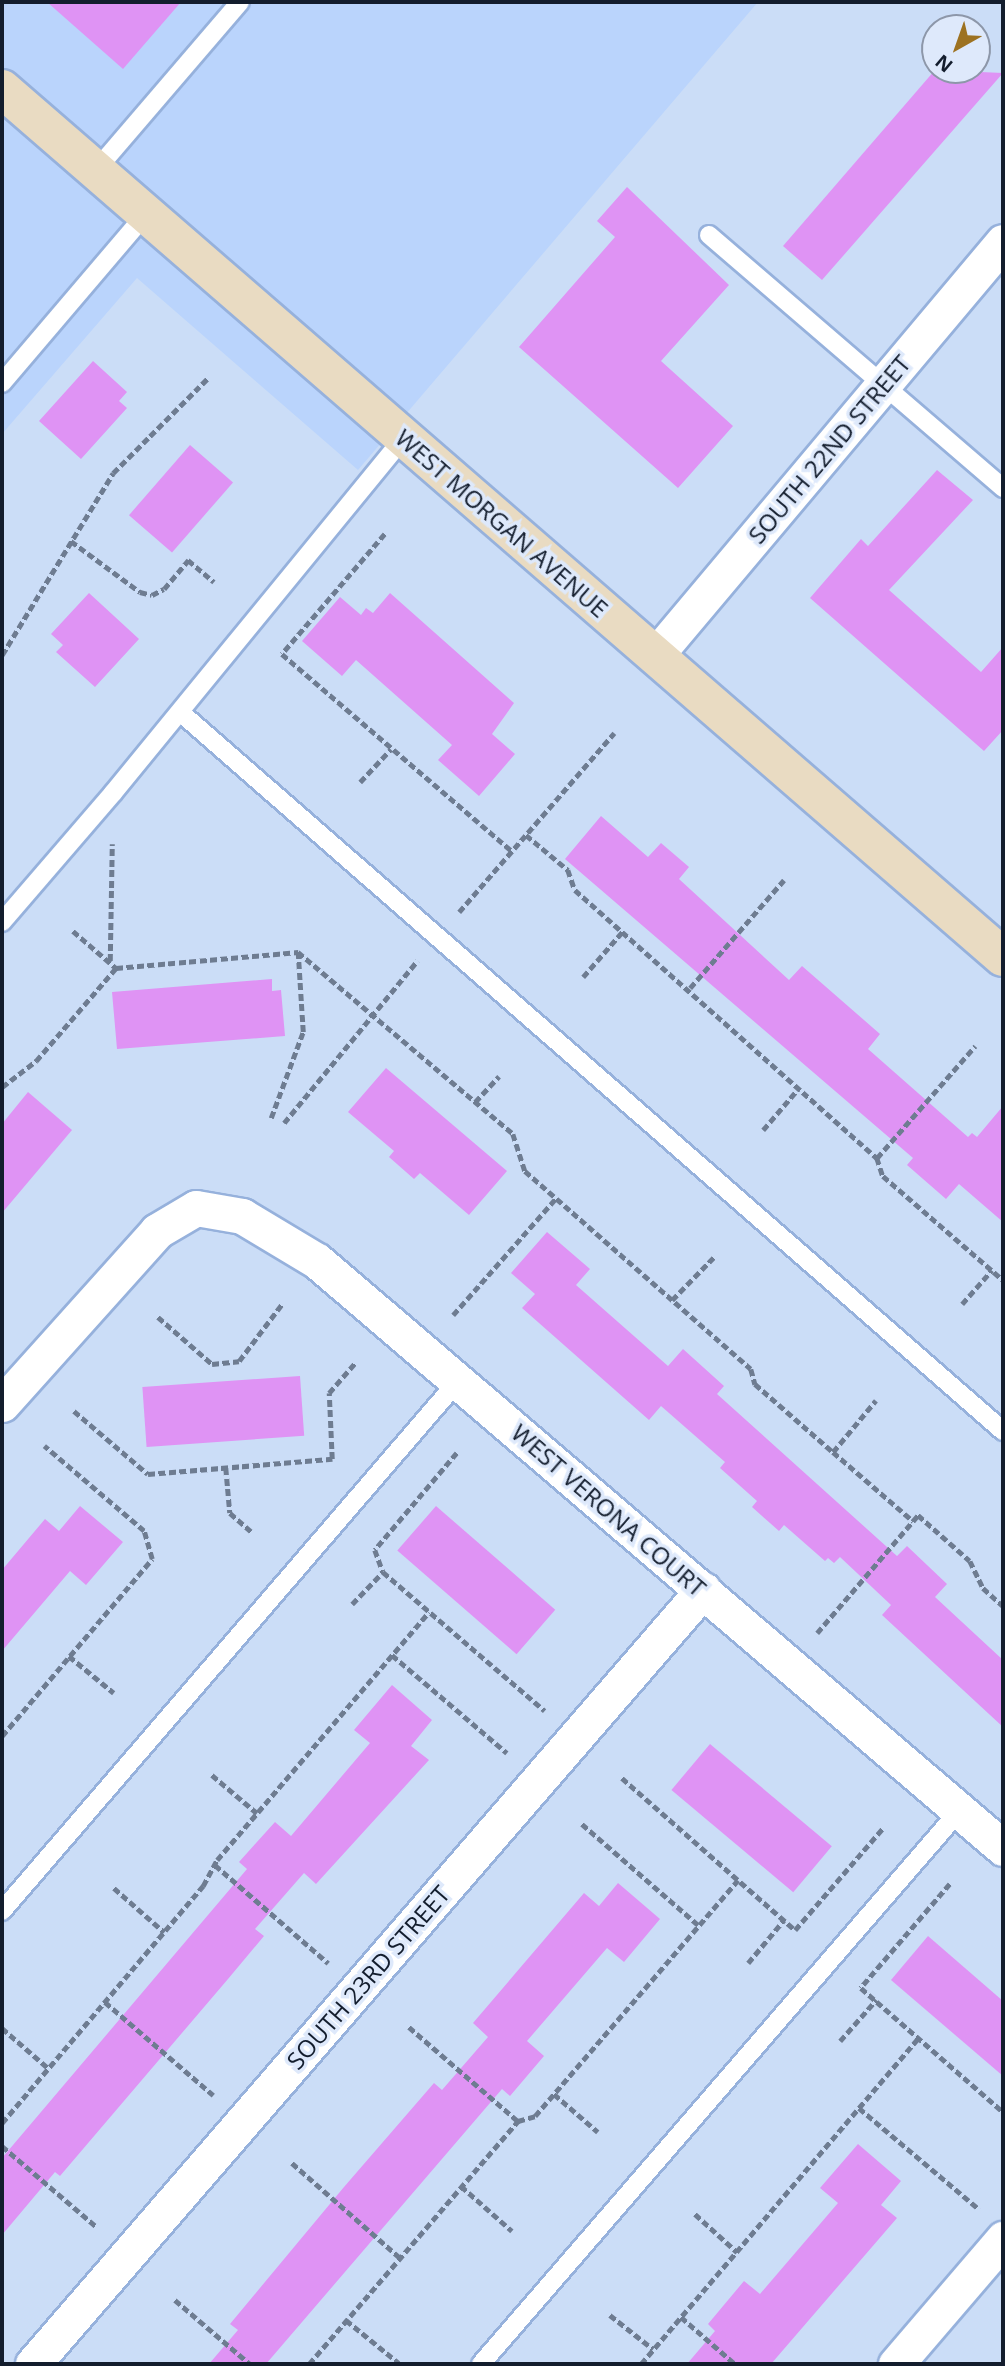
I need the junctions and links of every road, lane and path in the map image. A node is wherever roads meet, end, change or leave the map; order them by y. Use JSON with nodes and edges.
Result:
{"nodes":[{"id":1,"x":240,"y":2,"type":"edge"},
{"id":2,"x":2,"y":90,"type":"edge"},
{"id":3,"x":96,"y":170,"type":"junction"},
{"id":4,"x":146,"y":214,"type":"junction"},
{"id":5,"x":709,"y":235,"type":"dead end"},
{"id":6,"x":1003,"y":242,"type":"edge"},
{"id":7,"x":207,"y":379,"type":"dead end"},
{"id":8,"x":2,"y":383,"type":"edge"},
{"id":9,"x":883,"y":384,"type":"junction"},
{"id":10,"x":404,"y":438,"type":"junction"},
{"id":11,"x":1003,"y":488,"type":"edge"},
{"id":12,"x":385,"y":534,"type":"dead end"},
{"id":13,"x":71,"y":541,"type":"junction"},
{"id":14,"x":214,"y":582,"type":"dead end"},
{"id":15,"x":2,"y":656,"type":"edge"},
{"id":16,"x":655,"y":656,"type":"junction"},
{"id":17,"x":180,"y":712,"type":"junction"},
{"id":18,"x":391,"y":749,"type":"junction"},
{"id":19,"x":359,"y":782,"type":"dead end"},
{"id":20,"x":113,"y":793,"type":"junction"},
{"id":21,"x":526,"y":835,"type":"dead end"},
{"id":22,"x":512,"y":850,"type":"dead end"},
{"id":23,"x":783,"y":880,"type":"dead end"},
{"id":24,"x":2,"y":922,"type":"edge"},
{"id":25,"x":73,"y":931,"type":"dead end"},
{"id":26,"x":623,"y":931,"type":"junction"},
{"id":27,"x":298,"y":952,"type":"junction"},
{"id":28,"x":1003,"y":957,"type":"edge"},
{"id":29,"x":110,"y":962,"type":"junction"},
{"id":30,"x":116,"y":968,"type":"junction"},
{"id":31,"x":583,"y":977,"type":"dead end"},
{"id":32,"x":690,"y":988,"type":"junction"},
{"id":33,"x":975,"y":1046,"type":"dead end"},
{"id":34,"x":499,"y":1076,"type":"dead end"},
{"id":35,"x":2,"y":1087,"type":"edge"},
{"id":36,"x":798,"y":1088,"type":"junction"},
{"id":37,"x":475,"y":1102,"type":"junction"},
{"id":38,"x":271,"y":1118,"type":"dead end"},
{"id":39,"x":763,"y":1130,"type":"dead end"},
{"id":40,"x":877,"y":1158,"type":"junction"},
{"id":41,"x":556,"y":1198,"type":"junction"},
{"id":42,"x":714,"y":1257,"type":"dead end"},
{"id":43,"x":992,"y":1270,"type":"junction"},
{"id":44,"x":1003,"y":1280,"type":"edge"},
{"id":45,"x":672,"y":1300,"type":"junction"},
{"id":46,"x":282,"y":1304,"type":"dead end"},
{"id":47,"x":962,"y":1304,"type":"dead end"},
{"id":48,"x":453,"y":1315,"type":"dead end"},
{"id":49,"x":158,"y":1317,"type":"dead end"},
{"id":50,"x":355,"y":1363,"type":"dead end"},
{"id":51,"x":458,"y":1381,"type":"junction"},
{"id":52,"x":876,"y":1400,"type":"dead end"},
{"id":53,"x":2,"y":1404,"type":"edge"},
{"id":54,"x":74,"y":1411,"type":"dead end"},
{"id":55,"x":1003,"y":1431,"type":"edge"},
{"id":56,"x":44,"y":1446,"type":"dead end"},
{"id":57,"x":833,"y":1452,"type":"junction"},
{"id":58,"x":457,"y":1453,"type":"dead end"},
{"id":59,"x":226,"y":1468,"type":"junction"},
{"id":60,"x":913,"y":1521,"type":"junction"},
{"id":61,"x":251,"y":1531,"type":"dead end"},
{"id":62,"x":383,"y":1572,"type":"junction"},
{"id":63,"x":703,"y":1590,"type":"junction"},
{"id":64,"x":352,"y":1604,"type":"dead end"},
{"id":65,"x":1003,"y":1606,"type":"edge"},
{"id":66,"x":429,"y":1612,"type":"junction"},
{"id":67,"x":817,"y":1633,"type":"dead end"},
{"id":68,"x":392,"y":1655,"type":"junction"},
{"id":69,"x":69,"y":1656,"type":"junction"},
{"id":70,"x":114,"y":1693,"type":"dead end"},
{"id":71,"x":545,"y":1711,"type":"dead end"},
{"id":72,"x":2,"y":1736,"type":"edge"},
{"id":73,"x":508,"y":1754,"type":"dead end"},
{"id":74,"x":212,"y":1775,"type":"dead end"},
{"id":75,"x":622,"y":1778,"type":"dead end"},
{"id":76,"x":960,"y":1810,"type":"junction"},
{"id":77,"x":257,"y":1813,"type":"junction"},
{"id":78,"x":582,"y":1824,"type":"dead end"},
{"id":79,"x":884,"y":1827,"type":"dead end"},
{"id":80,"x":1003,"y":1848,"type":"edge"},
{"id":81,"x":215,"y":1865,"type":"junction"},
{"id":82,"x":738,"y":1880,"type":"junction"},
{"id":83,"x":950,"y":1884,"type":"dead end"},
{"id":84,"x":114,"y":1888,"type":"dead end"},
{"id":85,"x":2,"y":1911,"type":"edge"},
{"id":86,"x":784,"y":1920,"type":"junction"},
{"id":87,"x":698,"y":1925,"type":"junction"},
{"id":88,"x":164,"y":1932,"type":"junction"},
{"id":89,"x":329,"y":1963,"type":"dead end"},
{"id":90,"x":748,"y":1964,"type":"dead end"},
{"id":91,"x":876,"y":2000,"type":"junction"},
{"id":92,"x":105,"y":2003,"type":"junction"},
{"id":93,"x":410,"y":2027,"type":"dead end"},
{"id":94,"x":2,"y":2028,"type":"edge"},
{"id":95,"x":918,"y":2038,"type":"junction"},
{"id":96,"x":840,"y":2041,"type":"dead end"},
{"id":97,"x":48,"y":2068,"type":"junction"},
{"id":98,"x":554,"y":2094,"type":"junction"},
{"id":99,"x":214,"y":2096,"type":"dead end"},
{"id":100,"x":859,"y":2108,"type":"junction"},
{"id":101,"x":1003,"y":2112,"type":"edge"},
{"id":102,"x":518,"y":2120,"type":"junction"},
{"id":103,"x":2,"y":2123,"type":"edge"},
{"id":104,"x":598,"y":2132,"type":"dead end"},
{"id":105,"x":2,"y":2146,"type":"edge"},
{"id":106,"x":292,"y":2163,"type":"dead end"},
{"id":107,"x":461,"y":2186,"type":"junction"},
{"id":108,"x":979,"y":2209,"type":"dead end"},
{"id":109,"x":695,"y":2214,"type":"dead end"},
{"id":110,"x":100,"y":2230,"type":"dead end"},
{"id":111,"x":512,"y":2231,"type":"dead end"},
{"id":112,"x":1003,"y":2239,"type":"edge"},
{"id":113,"x":737,"y":2252,"type":"junction"},
{"id":114,"x":400,"y":2258,"type":"junction"},
{"id":115,"x":175,"y":2300,"type":"dead end"},
{"id":116,"x":610,"y":2315,"type":"dead end"},
{"id":117,"x":681,"y":2317,"type":"junction"},
{"id":118,"x":346,"y":2320,"type":"junction"},
{"id":119,"x":653,"y":2349,"type":"junction"},
{"id":120,"x":399,"y":2363,"type":"edge"},
{"id":121,"x":33,"y":2364,"type":"edge"},
{"id":122,"x":250,"y":2364,"type":"edge"},
{"id":123,"x":309,"y":2364,"type":"edge"},
{"id":124,"x":481,"y":2364,"type":"edge"},
{"id":125,"x":641,"y":2364,"type":"edge"},
{"id":126,"x":735,"y":2364,"type":"edge"},
{"id":127,"x":896,"y":2364,"type":"edge"}],
"edges":[{"from":1,"to":3,"type":"lane"},
{"from":2,"to":3,"type":"street","name":"WEST MORGAN AVENUE"},
{"from":3,"to":4,"type":"street","name":"WEST MORGAN AVENUE"},
{"from":4,"to":8,"type":"lane"},
{"from":4,"to":10,"type":"street","name":"WEST MORGAN AVENUE"},
{"from":5,"to":9,"type":"lane"},
{"from":6,"to":9,"type":"street","name":"SOUTH 22ND STREET"},
{"from":7,"to":13,"type":"path"},
{"from":9,"to":11,"type":"lane"},
{"from":9,"to":16,"type":"street","name":"SOUTH 22ND STREET"},
{"from":10,"to":16,"type":"street","name":"WEST MORGAN AVENUE"},
{"from":10,"to":17,"type":"lane"},
{"from":12,"to":18,"type":"path"},
{"from":13,"to":14,"type":"path"},
{"from":13,"to":15,"type":"path"},
{"from":16,"to":28,"type":"street","name":"WEST MORGAN AVENUE"},
{"from":17,"to":20,"type":"lane"},
{"from":17,"to":55,"type":"lane"},
{"from":18,"to":19,"type":"path"},
{"from":18,"to":22,"type":"path"},
{"from":20,"to":24,"type":"lane"},
{"from":20,"to":29,"type":"path"},
{"from":21,"to":26,"type":"path"},
{"from":23,"to":32,"type":"path"},
{"from":25,"to":29,"type":"path"},
{"from":26,"to":31,"type":"path"},
{"from":26,"to":32,"type":"path"},
{"from":27,"to":30,"type":"path"},
{"from":27,"to":37,"type":"path"},
{"from":27,"to":38,"type":"path"},
{"from":29,"to":30,"type":"path"},
{"from":30,"to":35,"type":"path"},
{"from":32,"to":36,"type":"path"},
{"from":33,"to":40,"type":"path"},
{"from":34,"to":37,"type":"path"},
{"from":36,"to":39,"type":"path"},
{"from":36,"to":40,"type":"path"},
{"from":37,"to":41,"type":"path"},
{"from":40,"to":43,"type":"path"},
{"from":41,"to":45,"type":"path"},
{"from":41,"to":48,"type":"path"},
{"from":42,"to":45,"type":"path"},
{"from":43,"to":44,"type":"path"},
{"from":43,"to":47,"type":"path"},
{"from":45,"to":57,"type":"path"},
{"from":46,"to":49,"type":"path"},
{"from":50,"to":59,"type":"path"},
{"from":51,"to":53,"type":"street","name":"WEST VERONA COURT"},
{"from":51,"to":63,"type":"street","name":"WEST VERONA COURT"},
{"from":51,"to":85,"type":"lane"},
{"from":52,"to":57,"type":"path"},
{"from":54,"to":59,"type":"path"},
{"from":56,"to":69,"type":"path"},
{"from":57,"to":60,"type":"path"},
{"from":58,"to":62,"type":"path"},
{"from":59,"to":61,"type":"path"},
{"from":60,"to":65,"type":"path"},
{"from":60,"to":67,"type":"path"},
{"from":62,"to":64,"type":"path"},
{"from":62,"to":66,"type":"path"},
{"from":63,"to":76,"type":"street","name":"WEST VERONA COURT"},
{"from":63,"to":121,"type":"street","name":"SOUTH 23RD STREET"},
{"from":66,"to":68,"type":"path"},
{"from":66,"to":71,"type":"path"},
{"from":68,"to":73,"type":"path"},
{"from":68,"to":77,"type":"path"},
{"from":69,"to":70,"type":"path"},
{"from":69,"to":72,"type":"path"},
{"from":74,"to":77,"type":"path"},
{"from":75,"to":82,"type":"path"},
{"from":76,"to":80,"type":"street","name":"WEST VERONA COURT"},
{"from":76,"to":124,"type":"lane"},
{"from":77,"to":81,"type":"path"},
{"from":78,"to":87,"type":"path"},
{"from":79,"to":86,"type":"path"},
{"from":81,"to":88,"type":"path"},
{"from":81,"to":89,"type":"path"},
{"from":82,"to":86,"type":"path"},
{"from":82,"to":87,"type":"path"},
{"from":83,"to":91,"type":"path"},
{"from":84,"to":88,"type":"path"},
{"from":86,"to":90,"type":"path"},
{"from":87,"to":98,"type":"path"},
{"from":88,"to":92,"type":"path"},
{"from":91,"to":95,"type":"path"},
{"from":91,"to":96,"type":"path"},
{"from":92,"to":97,"type":"path"},
{"from":92,"to":99,"type":"path"},
{"from":93,"to":102,"type":"path"},
{"from":94,"to":97,"type":"path"},
{"from":95,"to":100,"type":"path"},
{"from":95,"to":101,"type":"path"},
{"from":97,"to":103,"type":"path"},
{"from":98,"to":102,"type":"path"},
{"from":98,"to":104,"type":"path"},
{"from":100,"to":108,"type":"path"},
{"from":100,"to":113,"type":"path"},
{"from":102,"to":107,"type":"path"},
{"from":105,"to":110,"type":"path"},
{"from":106,"to":114,"type":"path"},
{"from":107,"to":111,"type":"path"},
{"from":107,"to":114,"type":"path"},
{"from":109,"to":113,"type":"path"},
{"from":112,"to":127,"type":"street"},
{"from":113,"to":117,"type":"path"},
{"from":114,"to":118,"type":"path"},
{"from":115,"to":122,"type":"path"},
{"from":116,"to":119,"type":"path"},
{"from":117,"to":119,"type":"path"},
{"from":117,"to":126,"type":"path"},
{"from":118,"to":120,"type":"path"},
{"from":118,"to":123,"type":"path"},
{"from":119,"to":125,"type":"path"}]}
